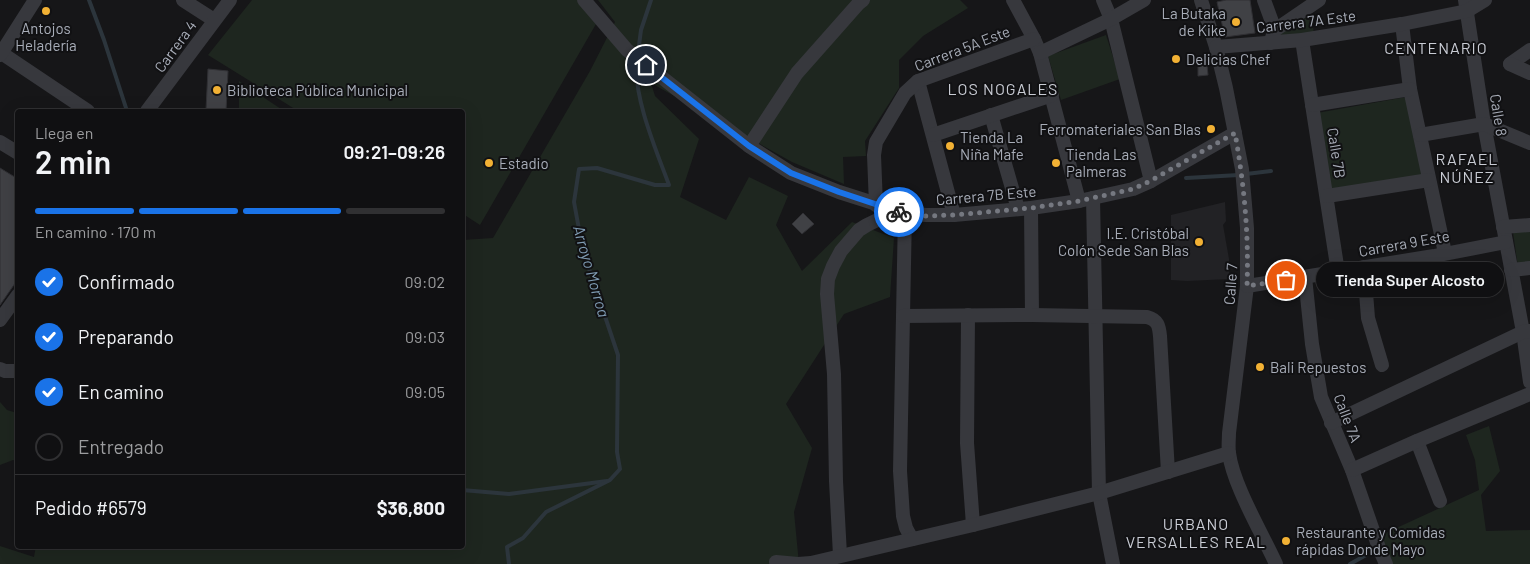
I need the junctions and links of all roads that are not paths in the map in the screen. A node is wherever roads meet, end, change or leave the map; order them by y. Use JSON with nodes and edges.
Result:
{"nodes":[{"id":1,"x":35,"y":0,"type":"edge"},
{"id":2,"x":183,"y":0,"type":"edge"},
{"id":3,"x":230,"y":0,"type":"edge"},
{"id":4,"x":584,"y":0,"type":"edge"},
{"id":5,"x":863,"y":0,"type":"edge"},
{"id":6,"x":1013,"y":0,"type":"edge"},
{"id":7,"x":1103,"y":0,"type":"edge"},
{"id":8,"x":1144,"y":0,"type":"edge"},
{"id":9,"x":1201,"y":0,"type":"edge"},
{"id":10,"x":1264,"y":0,"type":"edge"},
{"id":11,"x":1320,"y":0,"type":"edge"},
{"id":12,"x":1485,"y":0,"type":"edge"},
{"id":13,"x":1466,"y":5,"type":"edge"},
{"id":14,"x":1111,"y":19,"type":"junction"},
{"id":15,"x":214,"y":20,"type":"junction"},
{"id":16,"x":1402,"y":24,"type":"junction"},
{"id":17,"x":1275,"y":30,"type":"junction"},
{"id":18,"x":1034,"y":39,"type":"junction"},
{"id":19,"x":1302,"y":40,"type":"junction"},
{"id":20,"x":1270,"y":43,"type":"junction"},
{"id":21,"x":1216,"y":47,"type":"junction"},
{"id":22,"x":1530,"y":50,"type":"edge"},
{"id":23,"x":0,"y":53,"type":"edge"},
{"id":24,"x":1040,"y":53,"type":"junction"},
{"id":25,"x":1530,"y":73,"type":"edge"},
{"id":26,"x":918,"y":81,"type":"junction"},
{"id":27,"x":1410,"y":89,"type":"junction"},
{"id":28,"x":1052,"y":95,"type":"junction"},
{"id":29,"x":1312,"y":105,"type":"junction"},
{"id":30,"x":85,"y":109,"type":"edge"},
{"id":31,"x":148,"y":109,"type":"edge"},
{"id":32,"x":991,"y":115,"type":"junction"},
{"id":33,"x":1484,"y":124,"type":"junction"},
{"id":34,"x":1235,"y":133,"type":"junction"},
{"id":35,"x":932,"y":135,"type":"junction"},
{"id":36,"x":1420,"y":135,"type":"junction"},
{"id":37,"x":0,"y":142,"type":"edge"},
{"id":38,"x":1530,"y":143,"type":"edge"},
{"id":39,"x":749,"y":146,"type":"junction"},
{"id":40,"x":15,"y":151,"type":"edge"},
{"id":41,"x":1430,"y":180,"type":"junction"},
{"id":42,"x":1150,"y":181,"type":"junction"},
{"id":43,"x":1327,"y":196,"type":"junction"},
{"id":44,"x":1086,"y":200,"type":"junction"},
{"id":45,"x":876,"y":205,"type":"junction"},
{"id":46,"x":1025,"y":208,"type":"junction"},
{"id":47,"x":900,"y":212,"type":"junction"},
{"id":48,"x":954,"y":215,"type":"junction"},
{"id":49,"x":1530,"y":225,"type":"edge"},
{"id":50,"x":1503,"y":227,"type":"junction"},
{"id":51,"x":1506,"y":242,"type":"junction"},
{"id":52,"x":1445,"y":253,"type":"junction"},
{"id":53,"x":1364,"y":267,"type":"junction"},
{"id":54,"x":1530,"y":268,"type":"edge"},
{"id":55,"x":1511,"y":270,"type":"junction"},
{"id":56,"x":1338,"y":272,"type":"junction"},
{"id":57,"x":1305,"y":277,"type":"junction"},
{"id":58,"x":1247,"y":286,"type":"junction"},
{"id":59,"x":15,"y":299,"type":"edge"},
{"id":60,"x":1032,"y":314,"type":"junction"},
{"id":61,"x":903,"y":316,"type":"junction"},
{"id":62,"x":968,"y":316,"type":"junction"},
{"id":63,"x":1095,"y":316,"type":"junction"},
{"id":64,"x":0,"y":320,"type":"edge"},
{"id":65,"x":1526,"y":331,"type":"edge"},
{"id":66,"x":1382,"y":365,"type":"dead end"},
{"id":67,"x":0,"y":369,"type":"edge"},
{"id":68,"x":15,"y":371,"type":"edge"},
{"id":69,"x":1530,"y":382,"type":"edge"},
{"id":70,"x":1530,"y":394,"type":"edge"},
{"id":71,"x":1331,"y":423,"type":"junction"},
{"id":72,"x":1417,"y":441,"type":"junction"},
{"id":73,"x":1229,"y":453,"type":"junction"},
{"id":74,"x":1352,"y":470,"type":"junction"},
{"id":75,"x":1168,"y":472,"type":"junction"},
{"id":76,"x":1099,"y":494,"type":"junction"},
{"id":77,"x":1440,"y":501,"type":"dead end"},
{"id":78,"x":973,"y":525,"type":"junction"},
{"id":79,"x":912,"y":539,"type":"junction"},
{"id":80,"x":840,"y":556,"type":"junction"},
{"id":81,"x":776,"y":562,"type":"dead end"},
{"id":82,"x":1113,"y":564,"type":"edge"},
{"id":83,"x":1276,"y":564,"type":"edge"},
{"id":84,"x":1386,"y":564,"type":"edge"}],
"edges":[{"from":1,"to":23,"type":"street"},
{"from":2,"to":15,"type":"street"},
{"from":3,"to":15,"type":"street","name":"Carrera 4"},
{"from":4,"to":39,"type":"street","name":"Carrera 7B Este"},
{"from":5,"to":39,"type":"street"},
{"from":6,"to":18,"type":"street"},
{"from":7,"to":14,"type":"street"},
{"from":8,"to":14,"type":"street"},
{"from":9,"to":21,"type":"street","name":"Calle 7"},
{"from":10,"to":17,"type":"street"},
{"from":11,"to":17,"type":"street"},
{"from":12,"to":13,"type":"street","name":"Carrera 7A Este"},
{"from":13,"to":16,"type":"street","name":"Carrera 7A Este"},
{"from":13,"to":33,"type":"street","name":"Calle 8"},
{"from":14,"to":24,"type":"street"},
{"from":14,"to":42,"type":"street"},
{"from":15,"to":31,"type":"street","name":"Carrera 4"},
{"from":16,"to":19,"type":"street","name":"Carrera 7A Este"},
{"from":16,"to":27,"type":"street"},
{"from":17,"to":20,"type":"street"},
{"from":18,"to":24,"type":"street"},
{"from":18,"to":26,"type":"street","name":"Carrera 5A Este"},
{"from":19,"to":20,"type":"street","name":"Carrera 7A Este"},
{"from":19,"to":29,"type":"street","name":"Calle 7B"},
{"from":20,"to":21,"type":"street","name":"Carrera 7A Este"},
{"from":21,"to":34,"type":"street","name":"Calle 7"},
{"from":22,"to":25,"type":"street"},
{"from":23,"to":30,"type":"street"},
{"from":24,"to":28,"type":"street"},
{"from":26,"to":35,"type":"street"},
{"from":26,"to":45,"type":"street","name":"Carrera 5A Este"},
{"from":27,"to":29,"type":"street"},
{"from":27,"to":36,"type":"street"},
{"from":28,"to":32,"type":"street"},
{"from":28,"to":44,"type":"street"},
{"from":29,"to":43,"type":"street","name":"Calle 7B"},
{"from":32,"to":35,"type":"street"},
{"from":32,"to":46,"type":"street"},
{"from":33,"to":36,"type":"street"},
{"from":33,"to":38,"type":"street"},
{"from":33,"to":50,"type":"street","name":"Calle 8"},
{"from":34,"to":42,"type":"street","name":"Carrera 7B Este"},
{"from":34,"to":58,"type":"street","name":"Calle 7"},
{"from":35,"to":48,"type":"street"},
{"from":36,"to":41,"type":"street"},
{"from":37,"to":40,"type":"street"},
{"from":39,"to":45,"type":"street","name":"Carrera 7B Este"},
{"from":41,"to":43,"type":"street"},
{"from":41,"to":52,"type":"street"},
{"from":42,"to":44,"type":"street","name":"Carrera 7B Este"},
{"from":43,"to":56,"type":"street","name":"Calle 7B"},
{"from":44,"to":46,"type":"street","name":"Carrera 7B Este"},
{"from":44,"to":63,"type":"street"},
{"from":45,"to":47,"type":"street","name":"Carrera 7B Este"},
{"from":46,"to":48,"type":"street","name":"Carrera 7B Este"},
{"from":46,"to":60,"type":"street"},
{"from":47,"to":48,"type":"street","name":"Carrera 7B Este"},
{"from":47,"to":61,"type":"street"},
{"from":47,"to":80,"type":"street"},
{"from":49,"to":50,"type":"street"},
{"from":50,"to":51,"type":"street","name":"Calle 8"},
{"from":51,"to":52,"type":"street","name":"Carrera 9 Este"},
{"from":51,"to":55,"type":"street","name":"Calle 8"},
{"from":52,"to":53,"type":"street","name":"Carrera 9 Este"},
{"from":53,"to":56,"type":"street","name":"Carrera 9 Este"},
{"from":53,"to":66,"type":"street"},
{"from":54,"to":55,"type":"street"},
{"from":55,"to":65,"type":"street","name":"Calle 8"},
{"from":56,"to":57,"type":"street","name":"Carrera 9 Este"},
{"from":57,"to":58,"type":"street","name":"Carrera 9 Este"},
{"from":57,"to":71,"type":"street","name":"Calle 7A"},
{"from":58,"to":73,"type":"street","name":"Calle 7"},
{"from":59,"to":64,"type":"street"},
{"from":60,"to":62,"type":"street"},
{"from":60,"to":63,"type":"street"},
{"from":61,"to":62,"type":"street"},
{"from":61,"to":79,"type":"street"},
{"from":62,"to":78,"type":"street"},
{"from":63,"to":75,"type":"street"},
{"from":63,"to":76,"type":"street"},
{"from":65,"to":69,"type":"street","name":"Calle 8"},
{"from":65,"to":71,"type":"street"},
{"from":67,"to":68,"type":"street"},
{"from":70,"to":72,"type":"street"},
{"from":71,"to":74,"type":"street","name":"Calle 7A"},
{"from":72,"to":74,"type":"street"},
{"from":72,"to":77,"type":"street"},
{"from":73,"to":75,"type":"street"},
{"from":73,"to":83,"type":"street","name":"Calle 7"},
{"from":74,"to":84,"type":"street","name":"Calle 7A"},
{"from":75,"to":76,"type":"street"},
{"from":76,"to":78,"type":"street"},
{"from":76,"to":82,"type":"street"},
{"from":78,"to":79,"type":"street"},
{"from":79,"to":80,"type":"street"},
{"from":80,"to":81,"type":"street"}]}
